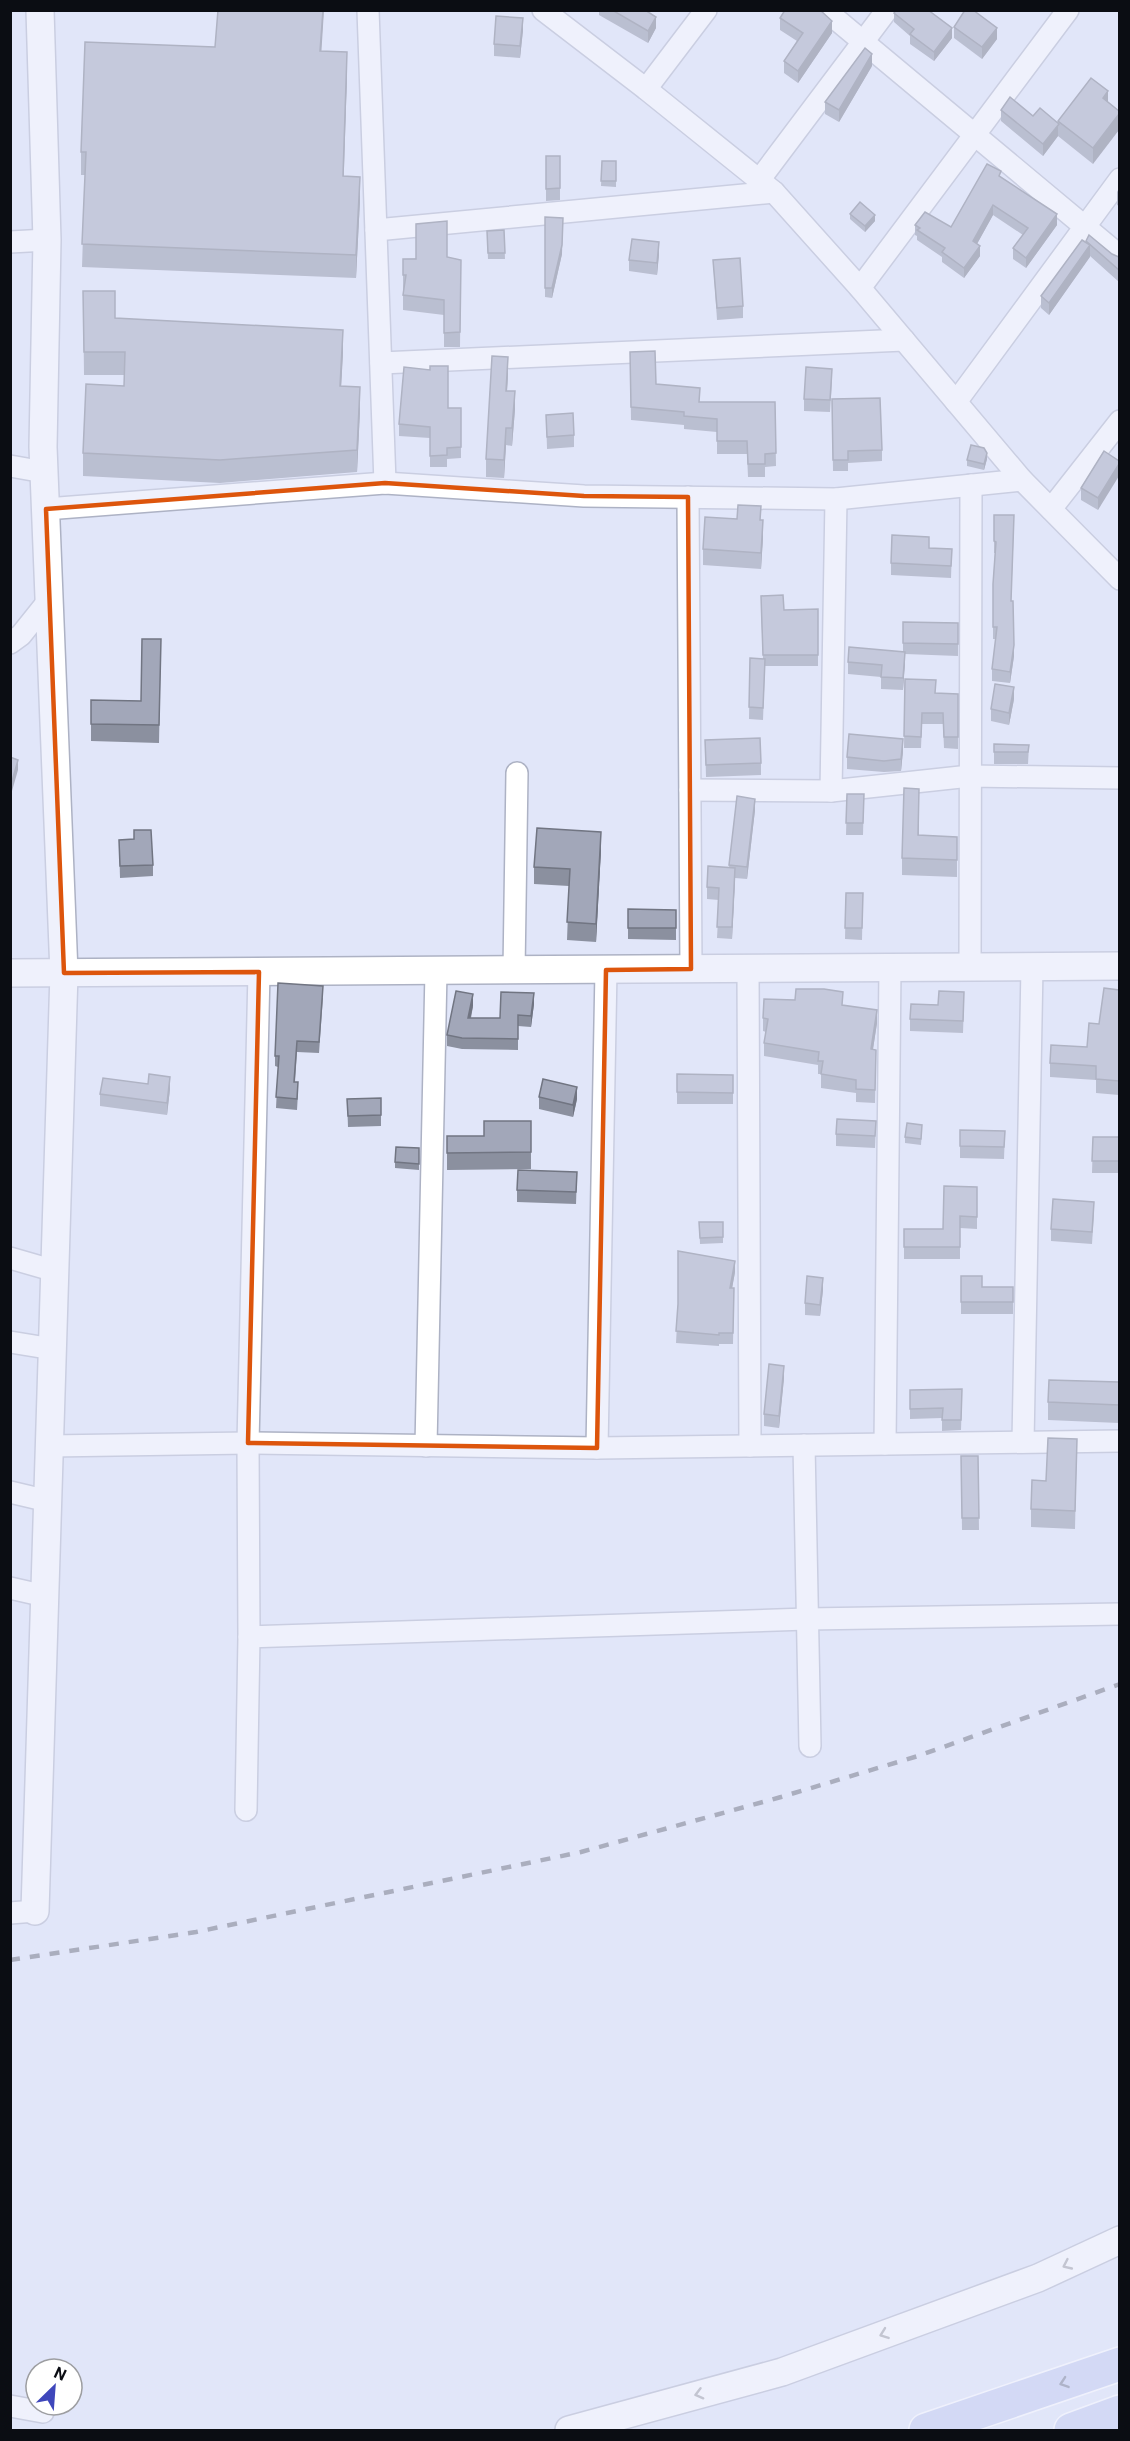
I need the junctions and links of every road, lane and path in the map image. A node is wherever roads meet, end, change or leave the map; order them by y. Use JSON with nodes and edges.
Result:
{"nodes":[{"id":1,"x":40,"y":10,"type":"edge"},
{"id":2,"x":368,"y":10,"type":"edge"},
{"id":3,"x":543,"y":10,"type":"edge"},
{"id":4,"x":706,"y":10,"type":"edge"},
{"id":5,"x":825,"y":10,"type":"edge"},
{"id":6,"x":887,"y":10,"type":"edge"},
{"id":7,"x":1068,"y":10,"type":"edge"},
{"id":8,"x":863,"y":42,"type":"junction"},
{"id":9,"x":646,"y":89,"type":"junction"},
{"id":10,"x":975,"y":135,"type":"junction"},
{"id":11,"x":1119,"y":179,"type":"edge"},
{"id":12,"x":767,"y":185,"type":"junction"},
{"id":13,"x":1084,"y":227,"type":"junction"},
{"id":14,"x":376,"y":230,"type":"junction"},
{"id":15,"x":47,"y":240,"type":"junction"},
{"id":16,"x":10,"y":242,"type":"edge"},
{"id":17,"x":1119,"y":256,"type":"edge"},
{"id":18,"x":860,"y":288,"type":"junction"},
{"id":19,"x":904,"y":340,"type":"junction"},
{"id":20,"x":381,"y":363,"type":"junction"},
{"id":21,"x":956,"y":402,"type":"junction"},
{"id":22,"x":1119,"y":421,"type":"edge"},
{"id":23,"x":10,"y":466,"type":"edge"},
{"id":24,"x":44,"y":472,"type":"junction"},
{"id":25,"x":1022,"y":480,"type":"junction"},
{"id":26,"x":385,"y":483,"type":"junction"},
{"id":27,"x":971,"y":485,"type":"junction"},
{"id":28,"x":688,"y":497,"type":"junction"},
{"id":29,"x":836,"y":499,"type":"junction"},
{"id":30,"x":46,"y":509,"type":"junction"},
{"id":31,"x":1051,"y":509,"type":"junction"},
{"id":32,"x":1119,"y":579,"type":"edge"},
{"id":33,"x":49,"y":600,"type":"junction"},
{"id":34,"x":10,"y":643,"type":"edge"},
{"id":35,"x":517,"y":773,"type":"dead end"},
{"id":36,"x":970,"y":776,"type":"junction"},
{"id":37,"x":1119,"y":778,"type":"edge"},
{"id":38,"x":690,"y":790,"type":"junction"},
{"id":39,"x":831,"y":791,"type":"junction"},
{"id":40,"x":1119,"y":966,"type":"edge"},
{"id":41,"x":970,"y":967,"type":"junction"},
{"id":42,"x":1032,"y":967,"type":"junction"},
{"id":43,"x":890,"y":968,"type":"junction"},
{"id":44,"x":691,"y":969,"type":"junction"},
{"id":45,"x":748,"y":969,"type":"junction"},
{"id":46,"x":514,"y":970,"type":"junction"},
{"id":47,"x":606,"y":970,"type":"junction"},
{"id":48,"x":436,"y":971,"type":"junction"},
{"id":49,"x":259,"y":972,"type":"junction"},
{"id":50,"x":64,"y":973,"type":"junction"},
{"id":51,"x":10,"y":974,"type":"edge"},
{"id":52,"x":10,"y":1258,"type":"edge"},
{"id":53,"x":55,"y":1271,"type":"junction"},
{"id":54,"x":10,"y":1342,"type":"edge"},
{"id":55,"x":53,"y":1348,"type":"junction"},
{"id":56,"x":1119,"y":1441,"type":"edge"},
{"id":57,"x":1023,"y":1442,"type":"junction"},
{"id":58,"x":248,"y":1443,"type":"junction"},
{"id":59,"x":885,"y":1444,"type":"junction"},
{"id":60,"x":804,"y":1445,"type":"junction"},
{"id":61,"x":50,"y":1446,"type":"junction"},
{"id":62,"x":426,"y":1446,"type":"junction"},
{"id":63,"x":750,"y":1446,"type":"junction"},
{"id":64,"x":597,"y":1448,"type":"junction"},
{"id":65,"x":10,"y":1492,"type":"edge"},
{"id":66,"x":48,"y":1501,"type":"junction"},
{"id":67,"x":10,"y":1588,"type":"edge"},
{"id":68,"x":45,"y":1596,"type":"junction"},
{"id":69,"x":1119,"y":1614,"type":"edge"},
{"id":70,"x":807,"y":1619,"type":"junction"},
{"id":71,"x":249,"y":1637,"type":"junction"},
{"id":72,"x":810,"y":1746,"type":"dead end"},
{"id":73,"x":246,"y":1810,"type":"dead end"},
{"id":74,"x":23,"y":1912,"type":"edge"},
{"id":75,"x":1119,"y":2240,"type":"edge"},
{"id":76,"x":1119,"y":2364,"type":"edge"},
{"id":77,"x":1119,"y":2412,"type":"edge"},
{"id":78,"x":569,"y":2430,"type":"edge"},
{"id":79,"x":926,"y":2430,"type":"edge"},
{"id":80,"x":1071,"y":2430,"type":"edge"}],
"edges":[{"from":1,"to":15,"type":"street"},
{"from":2,"to":14,"type":"street"},
{"from":3,"to":9,"type":"street"},
{"from":4,"to":9,"type":"street"},
{"from":5,"to":8,"type":"street"},
{"from":6,"to":8,"type":"street"},
{"from":7,"to":10,"type":"street"},
{"from":8,"to":10,"type":"street"},
{"from":8,"to":12,"type":"street"},
{"from":9,"to":12,"type":"street"},
{"from":10,"to":13,"type":"street"},
{"from":10,"to":18,"type":"street"},
{"from":11,"to":13,"type":"street"},
{"from":12,"to":14,"type":"street"},
{"from":12,"to":18,"type":"street"},
{"from":13,"to":17,"type":"street"},
{"from":13,"to":21,"type":"street"},
{"from":14,"to":20,"type":"street"},
{"from":15,"to":16,"type":"street"},
{"from":15,"to":24,"type":"street"},
{"from":18,"to":19,"type":"street"},
{"from":19,"to":20,"type":"street"},
{"from":19,"to":21,"type":"street"},
{"from":20,"to":26,"type":"street"},
{"from":21,"to":25,"type":"street"},
{"from":22,"to":31,"type":"street"},
{"from":23,"to":24,"type":"street"},
{"from":24,"to":30,"type":"street"},
{"from":25,"to":27,"type":"street"},
{"from":25,"to":31,"type":"street"},
{"from":26,"to":28,"type":"street"},
{"from":26,"to":30,"type":"street"},
{"from":27,"to":29,"type":"street"},
{"from":27,"to":36,"type":"street"},
{"from":28,"to":29,"type":"street"},
{"from":28,"to":38,"type":"street"},
{"from":29,"to":39,"type":"street"},
{"from":30,"to":33,"type":"street"},
{"from":31,"to":32,"type":"street"},
{"from":33,"to":34,"type":"street"},
{"from":33,"to":50,"type":"street"},
{"from":35,"to":46,"type":"street"},
{"from":36,"to":37,"type":"street"},
{"from":36,"to":39,"type":"street"},
{"from":36,"to":41,"type":"street"},
{"from":38,"to":39,"type":"street"},
{"from":38,"to":44,"type":"street"},
{"from":40,"to":42,"type":"street"},
{"from":41,"to":42,"type":"street"},
{"from":41,"to":43,"type":"street"},
{"from":42,"to":57,"type":"street"},
{"from":43,"to":45,"type":"street"},
{"from":43,"to":59,"type":"street"},
{"from":44,"to":45,"type":"street"},
{"from":44,"to":47,"type":"street"},
{"from":45,"to":63,"type":"street"},
{"from":46,"to":47,"type":"street"},
{"from":46,"to":48,"type":"street"},
{"from":47,"to":64,"type":"street"},
{"from":48,"to":49,"type":"street"},
{"from":48,"to":62,"type":"street"},
{"from":49,"to":50,"type":"street"},
{"from":49,"to":58,"type":"street"},
{"from":50,"to":51,"type":"street"},
{"from":50,"to":53,"type":"street"},
{"from":52,"to":53,"type":"street"},
{"from":53,"to":55,"type":"street"},
{"from":54,"to":55,"type":"street"},
{"from":55,"to":61,"type":"street"},
{"from":56,"to":57,"type":"street"},
{"from":57,"to":59,"type":"street"},
{"from":58,"to":61,"type":"street"},
{"from":58,"to":62,"type":"street"},
{"from":58,"to":71,"type":"street"},
{"from":59,"to":60,"type":"street"},
{"from":60,"to":63,"type":"street"},
{"from":60,"to":70,"type":"street"},
{"from":61,"to":66,"type":"street"},
{"from":62,"to":64,"type":"street"},
{"from":63,"to":64,"type":"street"},
{"from":65,"to":66,"type":"street"},
{"from":66,"to":68,"type":"street"},
{"from":67,"to":68,"type":"street"},
{"from":68,"to":74,"type":"street"},
{"from":69,"to":70,"type":"street"},
{"from":70,"to":71,"type":"street"},
{"from":70,"to":72,"type":"street"},
{"from":71,"to":73,"type":"street"},
{"from":75,"to":78,"type":"street","one_way":true},
{"from":76,"to":79,"type":"highway","one_way":true},
{"from":77,"to":80,"type":"highway"}]}
